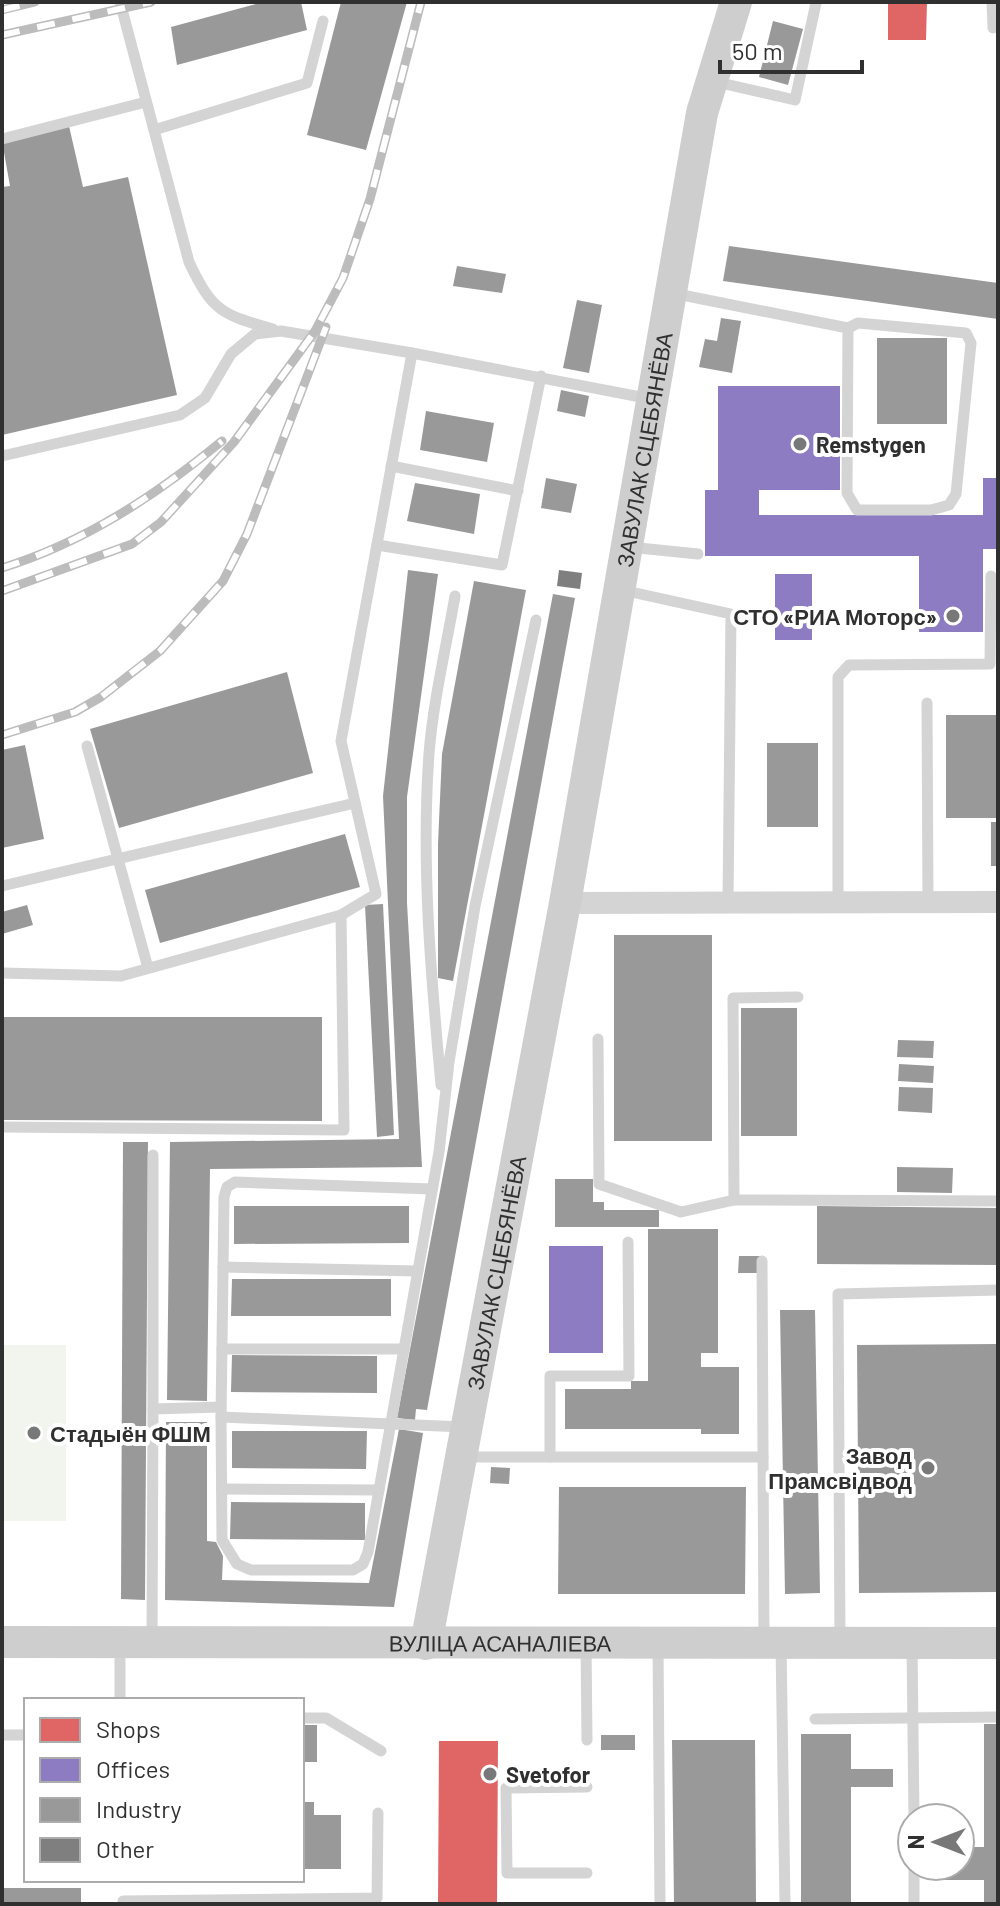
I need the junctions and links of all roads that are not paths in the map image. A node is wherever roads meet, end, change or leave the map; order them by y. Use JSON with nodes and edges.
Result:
{"nodes":[{"id":1,"x":120,"y":2,"type":"edge"},
{"id":2,"x":736,"y":2,"type":"edge"},
{"id":3,"x":992,"y":2,"type":"edge"},
{"id":4,"x":816,"y":3,"type":"edge"},
{"id":5,"x":323,"y":21,"type":"dead end"},
{"id":6,"x":993,"y":28,"type":"dead end"},
{"id":7,"x":712,"y":81,"type":"junction"},
{"id":8,"x":146,"y":102,"type":"junction"},
{"id":9,"x":154,"y":130,"type":"junction"},
{"id":10,"x":2,"y":139,"type":"edge"},
{"id":11,"x":671,"y":293,"type":"junction"},
{"id":12,"x":848,"y":328,"type":"junction"},
{"id":13,"x":281,"y":331,"type":"junction"},
{"id":14,"x":412,"y":353,"type":"junction"},
{"id":15,"x":541,"y":376,"type":"junction"},
{"id":16,"x":651,"y":399,"type":"junction"},
{"id":17,"x":2,"y":456,"type":"edge"},
{"id":18,"x":391,"y":466,"type":"junction"},
{"id":19,"x":518,"y":491,"type":"junction"},
{"id":20,"x":377,"y":545,"type":"junction"},
{"id":21,"x":624,"y":547,"type":"junction"},
{"id":22,"x":698,"y":554,"type":"dead end"},
{"id":23,"x":991,"y":576,"type":"dead end"},
{"id":24,"x":617,"y":589,"type":"junction"},
{"id":25,"x":455,"y":596,"type":"dead end"},
{"id":26,"x":536,"y":620,"type":"dead end"},
{"id":27,"x":927,"y":703,"type":"dead end"},
{"id":28,"x":87,"y":746,"type":"dead end"},
{"id":29,"x":355,"y":803,"type":"junction"},
{"id":30,"x":117,"y":858,"type":"junction"},
{"id":31,"x":2,"y":886,"type":"edge"},
{"id":32,"x":838,"y":901,"type":"junction"},
{"id":33,"x":728,"y":902,"type":"junction"},
{"id":34,"x":998,"y":902,"type":"edge"},
{"id":35,"x":565,"y":903,"type":"junction"},
{"id":36,"x":928,"y":903,"type":"junction"},
{"id":37,"x":341,"y":915,"type":"junction"},
{"id":38,"x":148,"y":968,"type":"junction"},
{"id":39,"x":2,"y":973,"type":"edge"},
{"id":40,"x":798,"y":997,"type":"dead end"},
{"id":41,"x":598,"y":1039,"type":"dead end"},
{"id":42,"x":443,"y":1106,"type":"junction"},
{"id":43,"x":2,"y":1127,"type":"edge"},
{"id":44,"x":153,"y":1155,"type":"dead end"},
{"id":45,"x":432,"y":1189,"type":"junction"},
{"id":46,"x":734,"y":1200,"type":"junction"},
{"id":47,"x":998,"y":1201,"type":"edge"},
{"id":48,"x":628,"y":1242,"type":"dead end"},
{"id":49,"x":762,"y":1261,"type":"dead end"},
{"id":50,"x":223,"y":1267,"type":"junction"},
{"id":51,"x":418,"y":1271,"type":"junction"},
{"id":52,"x":998,"y":1290,"type":"edge"},
{"id":53,"x":222,"y":1349,"type":"junction"},
{"id":54,"x":404,"y":1349,"type":"junction"},
{"id":55,"x":153,"y":1409,"type":"junction"},
{"id":56,"x":221,"y":1412,"type":"junction"},
{"id":57,"x":391,"y":1424,"type":"junction"},
{"id":58,"x":464,"y":1442,"type":"junction"},
{"id":59,"x":550,"y":1457,"type":"junction"},
{"id":60,"x":763,"y":1457,"type":"junction"},
{"id":61,"x":222,"y":1489,"type":"junction"},
{"id":62,"x":379,"y":1490,"type":"junction"},
{"id":63,"x":2,"y":1642,"type":"edge"},
{"id":64,"x":120,"y":1643,"type":"junction"},
{"id":65,"x":152,"y":1643,"type":"junction"},
{"id":66,"x":998,"y":1643,"type":"edge"},
{"id":67,"x":426,"y":1644,"type":"junction"},
{"id":68,"x":586,"y":1644,"type":"junction"},
{"id":69,"x":658,"y":1644,"type":"junction"},
{"id":70,"x":772,"y":1644,"type":"junction"},
{"id":71,"x":840,"y":1644,"type":"junction"},
{"id":72,"x":912,"y":1644,"type":"junction"},
{"id":73,"x":120,"y":1698,"type":"edge"},
{"id":74,"x":998,"y":1717,"type":"edge"},
{"id":75,"x":304,"y":1718,"type":"edge"},
{"id":76,"x":913,"y":1718,"type":"junction"},
{"id":77,"x":815,"y":1719,"type":"dead end"},
{"id":78,"x":2,"y":1735,"type":"edge"},
{"id":79,"x":24,"y":1735,"type":"edge"},
{"id":80,"x":587,"y":1740,"type":"dead end"},
{"id":81,"x":381,"y":1751,"type":"dead end"},
{"id":82,"x":587,"y":1787,"type":"dead end"},
{"id":83,"x":914,"y":1802,"type":"edge"},
{"id":84,"x":378,"y":1813,"type":"dead end"},
{"id":85,"x":587,"y":1873,"type":"dead end"},
{"id":86,"x":914,"y":1882,"type":"edge"},
{"id":87,"x":123,"y":1901,"type":"dead end"},
{"id":88,"x":660,"y":1904,"type":"edge"},
{"id":89,"x":785,"y":1904,"type":"edge"},
{"id":90,"x":914,"y":1904,"type":"edge"}],
"edges":[{"from":1,"to":8,"type":"lane"},
{"from":2,"to":7,"type":"street","name":"ЗАВУЛАК СЦЕБЯНЁВА"},
{"from":3,"to":6,"type":"lane"},
{"from":4,"to":7,"type":"lane"},
{"from":5,"to":9,"type":"lane"},
{"from":7,"to":11,"type":"street","name":"ЗАВУЛАК СЦЕБЯНЁВА"},
{"from":8,"to":9,"type":"lane"},
{"from":8,"to":10,"type":"lane"},
{"from":9,"to":13,"type":"lane"},
{"from":11,"to":12,"type":"lane"},
{"from":11,"to":16,"type":"street","name":"ЗАВУЛАК СЦЕБЯНЁВА"},
{"from":12,"to":12,"type":"lane"},
{"from":13,"to":14,"type":"lane"},
{"from":13,"to":17,"type":"lane"},
{"from":14,"to":15,"type":"lane"},
{"from":14,"to":18,"type":"lane"},
{"from":15,"to":16,"type":"lane"},
{"from":15,"to":19,"type":"lane"},
{"from":16,"to":21,"type":"street","name":"ЗАВУЛАК СЦЕБЯНЁВА"},
{"from":18,"to":19,"type":"lane"},
{"from":18,"to":20,"type":"lane"},
{"from":19,"to":20,"type":"lane"},
{"from":20,"to":29,"type":"lane"},
{"from":21,"to":22,"type":"lane"},
{"from":21,"to":24,"type":"street","name":"ЗАВУЛАК СЦЕБЯНЁВА"},
{"from":23,"to":32,"type":"lane"},
{"from":24,"to":33,"type":"lane"},
{"from":24,"to":35,"type":"street","name":"ЗАВУЛАК СЦЕБЯНЁВА"},
{"from":25,"to":42,"type":"lane"},
{"from":26,"to":42,"type":"lane"},
{"from":27,"to":36,"type":"lane"},
{"from":28,"to":30,"type":"lane"},
{"from":29,"to":30,"type":"lane"},
{"from":29,"to":37,"type":"lane"},
{"from":30,"to":31,"type":"lane"},
{"from":30,"to":38,"type":"lane"},
{"from":32,"to":33,"type":"street"},
{"from":32,"to":36,"type":"street"},
{"from":33,"to":35,"type":"street"},
{"from":34,"to":36,"type":"street"},
{"from":35,"to":58,"type":"street","name":"ЗАВУЛАК СЦЕБЯНЁВА"},
{"from":37,"to":38,"type":"lane"},
{"from":37,"to":43,"type":"lane"},
{"from":38,"to":39,"type":"lane"},
{"from":40,"to":46,"type":"lane"},
{"from":41,"to":46,"type":"lane"},
{"from":42,"to":45,"type":"lane"},
{"from":44,"to":55,"type":"lane"},
{"from":45,"to":50,"type":"lane"},
{"from":45,"to":51,"type":"lane"},
{"from":46,"to":47,"type":"lane"},
{"from":48,"to":59,"type":"lane"},
{"from":49,"to":60,"type":"lane"},
{"from":50,"to":51,"type":"lane"},
{"from":50,"to":53,"type":"lane"},
{"from":51,"to":54,"type":"lane"},
{"from":52,"to":71,"type":"lane"},
{"from":53,"to":54,"type":"lane"},
{"from":53,"to":56,"type":"lane"},
{"from":54,"to":57,"type":"lane"},
{"from":55,"to":56,"type":"lane"},
{"from":55,"to":65,"type":"lane"},
{"from":56,"to":57,"type":"lane"},
{"from":56,"to":61,"type":"lane"},
{"from":57,"to":58,"type":"lane"},
{"from":57,"to":62,"type":"lane"},
{"from":58,"to":59,"type":"lane"},
{"from":58,"to":67,"type":"street","name":"ЗАВУЛАК СЦЕБЯНЁВА"},
{"from":59,"to":60,"type":"lane"},
{"from":60,"to":70,"type":"lane"},
{"from":61,"to":62,"type":"lane"},
{"from":61,"to":62,"type":"lane"},
{"from":63,"to":64,"type":"street","name":"ВУЛІЦА АСАНАЛІЕВА"},
{"from":64,"to":65,"type":"street","name":"ВУЛІЦА АСАНАЛІЕВА"},
{"from":64,"to":73,"type":"lane"},
{"from":65,"to":67,"type":"street","name":"ВУЛІЦА АСАНАЛІЕВА"},
{"from":66,"to":72,"type":"street","name":"ВУЛІЦА АСАНАЛІЕВА"},
{"from":67,"to":68,"type":"street","name":"ВУЛІЦА АСАНАЛІЕВА"},
{"from":68,"to":69,"type":"street","name":"ВУЛІЦА АСАНАЛІЕВА"},
{"from":68,"to":80,"type":"lane"},
{"from":69,"to":70,"type":"street","name":"ВУЛІЦА АСАНАЛІЕВА"},
{"from":69,"to":88,"type":"lane"},
{"from":70,"to":71,"type":"street","name":"ВУЛІЦА АСАНАЛІЕВА"},
{"from":70,"to":89,"type":"lane"},
{"from":71,"to":72,"type":"street","name":"ВУЛІЦА АСАНАЛІЕВА"},
{"from":72,"to":76,"type":"lane"},
{"from":74,"to":76,"type":"lane"},
{"from":75,"to":81,"type":"lane"},
{"from":76,"to":77,"type":"lane"},
{"from":76,"to":83,"type":"lane"},
{"from":78,"to":79,"type":"lane"},
{"from":82,"to":85,"type":"lane"},
{"from":84,"to":87,"type":"lane"},
{"from":86,"to":90,"type":"lane"}]}
